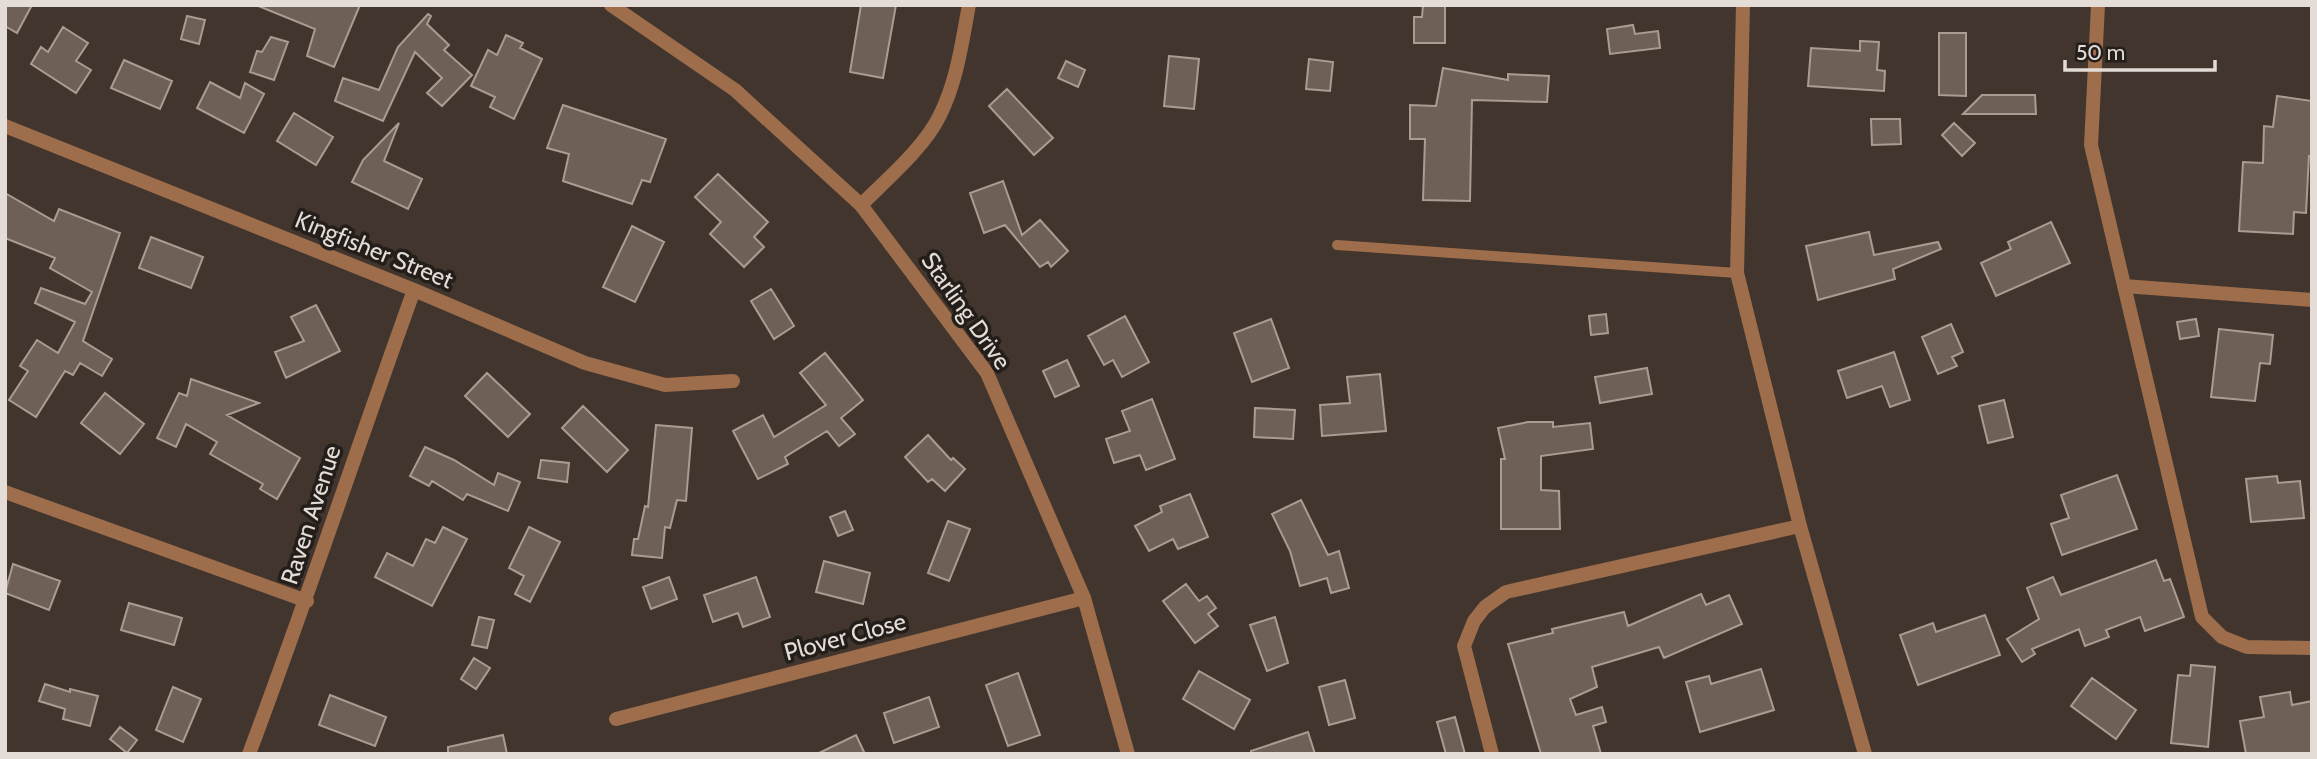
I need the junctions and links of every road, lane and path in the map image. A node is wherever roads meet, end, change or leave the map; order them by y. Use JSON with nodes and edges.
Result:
{"nodes":[{"id":1,"x":611,"y":5,"type":"edge"},
{"id":2,"x":969,"y":5,"type":"edge"},
{"id":3,"x":1743,"y":5,"type":"edge"},
{"id":4,"x":2098,"y":5,"type":"edge"},
{"id":5,"x":5,"y":126,"type":"edge"},
{"id":6,"x":861,"y":205,"type":"junction"},
{"id":7,"x":1337,"y":246,"type":"dead end"},
{"id":8,"x":1737,"y":273,"type":"junction"},
{"id":9,"x":2124,"y":286,"type":"junction"},
{"id":10,"x":414,"y":290,"type":"junction"},
{"id":11,"x":2312,"y":300,"type":"edge"},
{"id":12,"x":733,"y":381,"type":"dead end"},
{"id":13,"x":5,"y":492,"type":"edge"},
{"id":14,"x":1800,"y":526,"type":"junction"},
{"id":15,"x":1084,"y":598,"type":"junction"},
{"id":16,"x":307,"y":601,"type":"junction"},
{"id":17,"x":2312,"y":648,"type":"edge"},
{"id":18,"x":616,"y":719,"type":"dead end"},
{"id":19,"x":249,"y":754,"type":"edge"},
{"id":20,"x":1128,"y":754,"type":"edge"},
{"id":21,"x":1492,"y":754,"type":"edge"},
{"id":22,"x":1865,"y":754,"type":"edge"}],
"edges":[{"from":1,"to":6,"type":"street","name":"Starling Drive"},
{"from":2,"to":6,"type":"street"},
{"from":3,"to":8,"type":"street"},
{"from":4,"to":9,"type":"street"},
{"from":5,"to":10,"type":"street","name":"Kingfisher Street"},
{"from":6,"to":15,"type":"street","name":"Starling Drive"},
{"from":7,"to":8,"type":"lane"},
{"from":8,"to":14,"type":"street"},
{"from":9,"to":11,"type":"street"},
{"from":9,"to":17,"type":"street"},
{"from":10,"to":12,"type":"street","name":"Kingfisher Street"},
{"from":10,"to":16,"type":"street","name":"Raven Avenue"},
{"from":13,"to":16,"type":"street"},
{"from":14,"to":21,"type":"street"},
{"from":14,"to":22,"type":"street"},
{"from":15,"to":18,"type":"street","name":"Plover Close"},
{"from":15,"to":20,"type":"street","name":"Starling Drive"},
{"from":16,"to":19,"type":"street","name":"Raven Avenue"}]}
